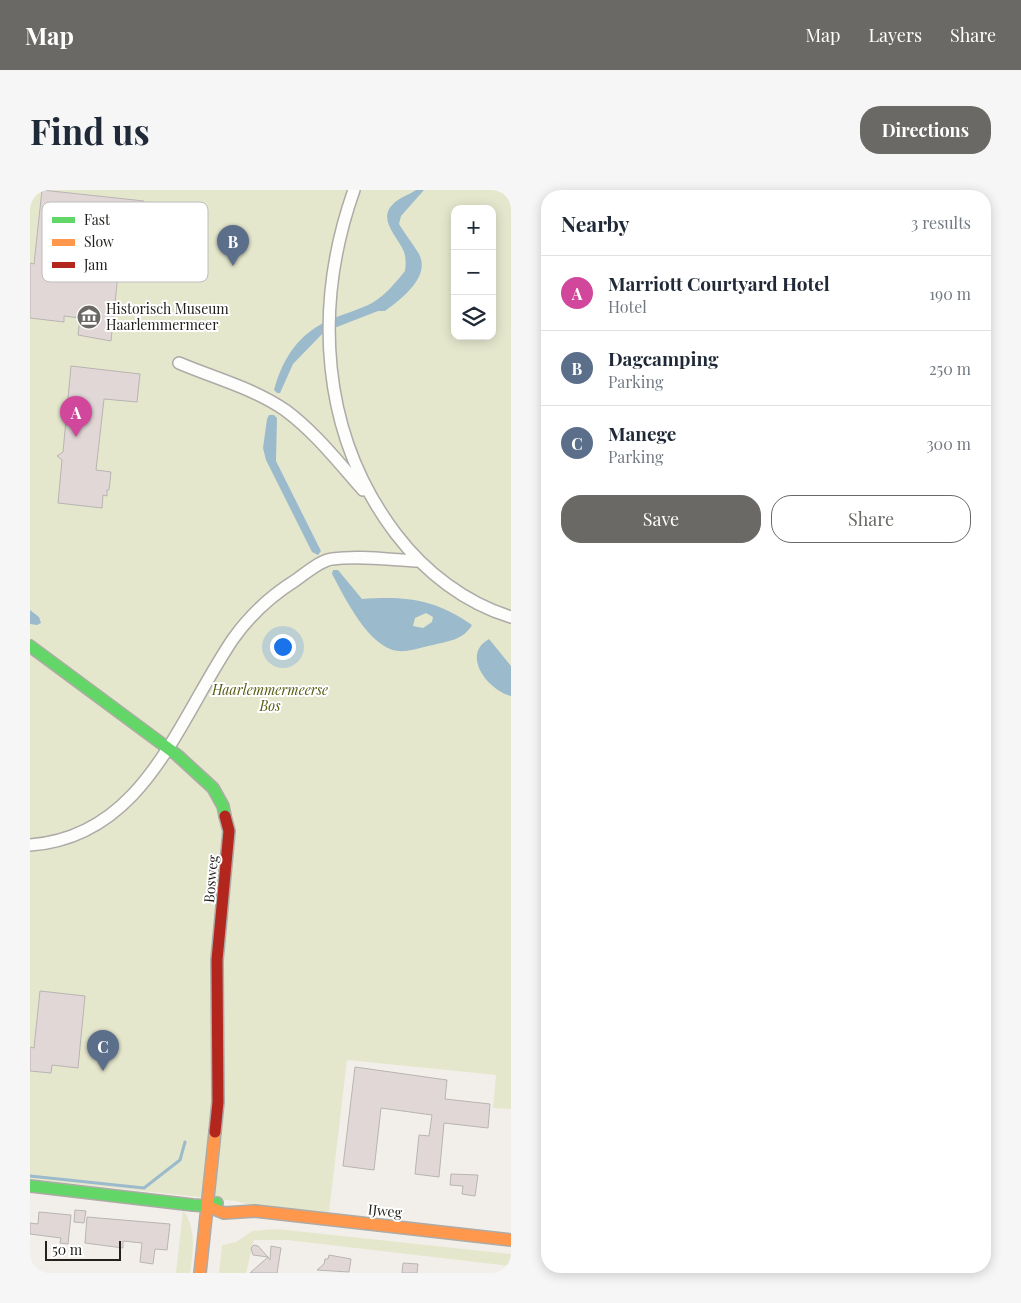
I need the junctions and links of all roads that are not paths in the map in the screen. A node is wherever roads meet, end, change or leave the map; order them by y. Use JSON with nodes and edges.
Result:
{"nodes":[{"id":1,"x":354,"y":190,"type":"edge"},
{"id":2,"x":179,"y":363,"type":"dead end"},
{"id":3,"x":371,"y":499,"type":"junction"},
{"id":4,"x":420,"y":562,"type":"junction"},
{"id":5,"x":511,"y":617,"type":"edge"},
{"id":6,"x":30,"y":646,"type":"edge"},
{"id":7,"x":168,"y":748,"type":"junction"},
{"id":8,"x":30,"y":845,"type":"edge"},
{"id":9,"x":30,"y":1186,"type":"edge"},
{"id":10,"x":207,"y":1206,"type":"junction"},
{"id":11,"x":511,"y":1240,"type":"edge"},
{"id":12,"x":200,"y":1273,"type":"edge"}],
"edges":[{"from":1,"to":3,"type":"street"},
{"from":2,"to":3,"type":"street"},
{"from":3,"to":4,"type":"street"},
{"from":4,"to":5,"type":"street"},
{"from":4,"to":7,"type":"street"},
{"from":6,"to":7,"type":"street","name":"Bosweg"},
{"from":7,"to":8,"type":"street"},
{"from":7,"to":10,"type":"street","name":"Bosweg"},
{"from":9,"to":10,"type":"street","name":"IJweg"},
{"from":10,"to":11,"type":"street","name":"IJweg"},
{"from":10,"to":12,"type":"street","name":"Bosweg"}]}
